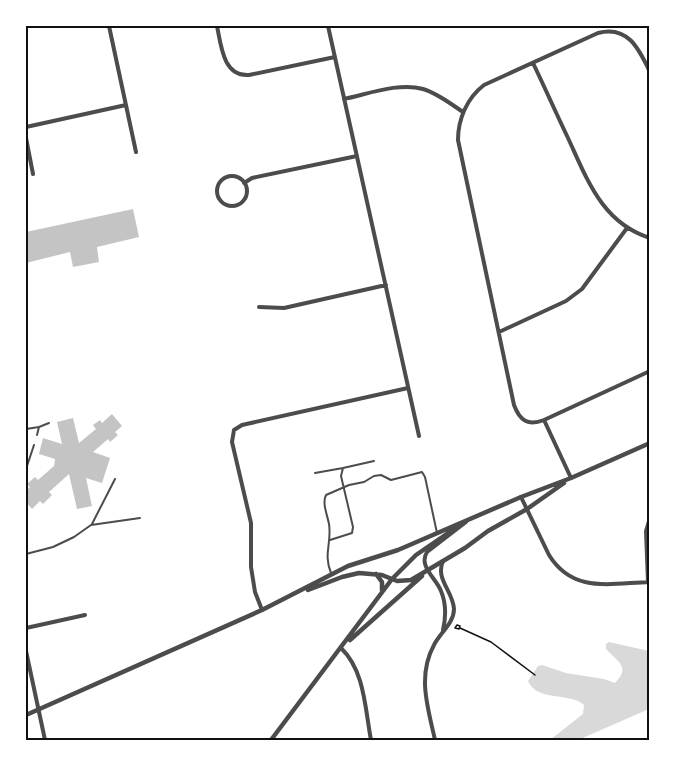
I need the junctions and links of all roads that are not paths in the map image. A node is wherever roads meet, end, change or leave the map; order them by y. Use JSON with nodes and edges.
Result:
{"nodes":[{"id":1,"x":109,"y":26,"type":"edge"},
{"id":2,"x":217,"y":26,"type":"edge"},
{"id":3,"x":328,"y":26,"type":"edge"},
{"id":4,"x":334,"y":57,"type":"junction"},
{"id":5,"x":534,"y":63,"type":"junction"},
{"id":6,"x":650,"y":72,"type":"edge"},
{"id":7,"x":344,"y":99,"type":"junction"},
{"id":8,"x":126,"y":105,"type":"junction"},
{"id":9,"x":463,"y":112,"type":"junction"},
{"id":10,"x":26,"y":127,"type":"edge"},
{"id":11,"x":26,"y":138,"type":"edge"},
{"id":12,"x":136,"y":152,"type":"dead end"},
{"id":13,"x":357,"y":156,"type":"junction"},
{"id":14,"x":33,"y":174,"type":"dead end"},
{"id":15,"x":244,"y":183,"type":"junction"},
{"id":16,"x":627,"y":228,"type":"junction"},
{"id":17,"x":650,"y":238,"type":"edge"},
{"id":18,"x":386,"y":285,"type":"junction"},
{"id":19,"x":260,"y":308,"type":"dead end"},
{"id":20,"x":499,"y":332,"type":"junction"},
{"id":21,"x":650,"y":372,"type":"edge"},
{"id":22,"x":408,"y":388,"type":"junction"},
{"id":23,"x":544,"y":420,"type":"junction"},
{"id":24,"x":49,"y":423,"type":"dead end"},
{"id":25,"x":39,"y":427,"type":"junction"},
{"id":26,"x":26,"y":429,"type":"edge"},
{"id":27,"x":37,"y":435,"type":"dead end"},
{"id":28,"x":419,"y":436,"type":"dead end"},
{"id":29,"x":650,"y":443,"type":"edge"},
{"id":30,"x":34,"y":445,"type":"dead end"},
{"id":31,"x":374,"y":461,"type":"dead end"},
{"id":32,"x":343,"y":468,"type":"junction"},
{"id":33,"x":26,"y":469,"type":"edge"},
{"id":34,"x":315,"y":473,"type":"dead end"},
{"id":35,"x":115,"y":478,"type":"dead end"},
{"id":36,"x":571,"y":478,"type":"junction"},
{"id":37,"x":345,"y":489,"type":"junction"},
{"id":38,"x":521,"y":497,"type":"junction"},
{"id":39,"x":527,"y":509,"type":"junction"},
{"id":40,"x":140,"y":518,"type":"dead end"},
{"id":41,"x":472,"y":518,"type":"junction"},
{"id":42,"x":650,"y":518,"type":"edge"},
{"id":43,"x":91,"y":525,"type":"junction"},
{"id":44,"x":437,"y":533,"type":"junction"},
{"id":45,"x":330,"y":540,"type":"junction"},
{"id":46,"x":26,"y":554,"type":"edge"},
{"id":47,"x":443,"y":561,"type":"junction"},
{"id":48,"x":428,"y":571,"type":"junction"},
{"id":49,"x":331,"y":574,"type":"junction"},
{"id":50,"x":376,"y":574,"type":"junction"},
{"id":51,"x":392,"y":579,"type":"junction"},
{"id":52,"x":649,"y":582,"type":"edge"},
{"id":53,"x":380,"y":594,"type":"junction"},
{"id":54,"x":285,"y":599,"type":"junction"},
{"id":55,"x":262,"y":610,"type":"junction"},
{"id":56,"x":85,"y":615,"type":"dead end"},
{"id":57,"x":26,"y":628,"type":"edge"},
{"id":58,"x":443,"y":631,"type":"junction"},
{"id":59,"x":341,"y":648,"type":"junction"},
{"id":60,"x":26,"y":651,"type":"edge"},
{"id":61,"x":38,"y":710,"type":"junction"},
{"id":62,"x":26,"y":715,"type":"edge"},
{"id":63,"x":45,"y":741,"type":"edge"},
{"id":64,"x":272,"y":741,"type":"edge"},
{"id":65,"x":371,"y":741,"type":"edge"},
{"id":66,"x":435,"y":741,"type":"edge"}],
"edges":[{"from":1,"to":8,"type":"street"},
{"from":2,"to":4,"type":"street"},
{"from":3,"to":4,"type":"street"},
{"from":4,"to":7,"type":"street"},
{"from":5,"to":6,"type":"street"},
{"from":5,"to":9,"type":"street"},
{"from":5,"to":16,"type":"street"},
{"from":7,"to":9,"type":"street"},
{"from":7,"to":13,"type":"street"},
{"from":8,"to":10,"type":"street"},
{"from":8,"to":12,"type":"street"},
{"from":9,"to":20,"type":"street"},
{"from":11,"to":14,"type":"street"},
{"from":13,"to":15,"type":"street"},
{"from":13,"to":18,"type":"street"},
{"from":15,"to":15,"type":"street"},
{"from":16,"to":17,"type":"street"},
{"from":16,"to":20,"type":"street"},
{"from":18,"to":19,"type":"street"},
{"from":18,"to":22,"type":"street"},
{"from":20,"to":23,"type":"street"},
{"from":21,"to":23,"type":"street"},
{"from":22,"to":28,"type":"street"},
{"from":22,"to":55,"type":"street"},
{"from":23,"to":36,"type":"street"},
{"from":24,"to":25,"type":"lane"},
{"from":25,"to":26,"type":"lane"},
{"from":25,"to":27,"type":"lane"},
{"from":29,"to":36,"type":"street"},
{"from":30,"to":33,"type":"lane"},
{"from":31,"to":32,"type":"lane"},
{"from":32,"to":34,"type":"lane"},
{"from":32,"to":37,"type":"lane"},
{"from":35,"to":43,"type":"lane"},
{"from":36,"to":38,"type":"street"},
{"from":36,"to":39,"type":"street"},
{"from":37,"to":44,"type":"lane"},
{"from":37,"to":45,"type":"lane"},
{"from":37,"to":45,"type":"lane"},
{"from":38,"to":39,"type":"street"},
{"from":38,"to":41,"type":"street"},
{"from":39,"to":47,"type":"street"},
{"from":39,"to":52,"type":"street"},
{"from":40,"to":43,"type":"lane"},
{"from":41,"to":44,"type":"street"},
{"from":41,"to":48,"type":"street"},
{"from":41,"to":51,"type":"street"},
{"from":42,"to":52,"type":"street"},
{"from":43,"to":46,"type":"lane"},
{"from":44,"to":49,"type":"street"},
{"from":45,"to":49,"type":"lane"},
{"from":47,"to":48,"type":"street"},
{"from":47,"to":58,"type":"street"},
{"from":48,"to":51,"type":"street"},
{"from":48,"to":58,"type":"street"},
{"from":48,"to":59,"type":"street"},
{"from":49,"to":54,"type":"street"},
{"from":50,"to":51,"type":"street"},
{"from":50,"to":53,"type":"street"},
{"from":50,"to":54,"type":"street"},
{"from":51,"to":53,"type":"street"},
{"from":53,"to":59,"type":"street"},
{"from":54,"to":55,"type":"street"},
{"from":55,"to":61,"type":"street"},
{"from":56,"to":57,"type":"street"},
{"from":58,"to":66,"type":"street"},
{"from":59,"to":64,"type":"street"},
{"from":59,"to":65,"type":"street"},
{"from":60,"to":61,"type":"street"},
{"from":61,"to":62,"type":"street"},
{"from":61,"to":63,"type":"street"}]}
